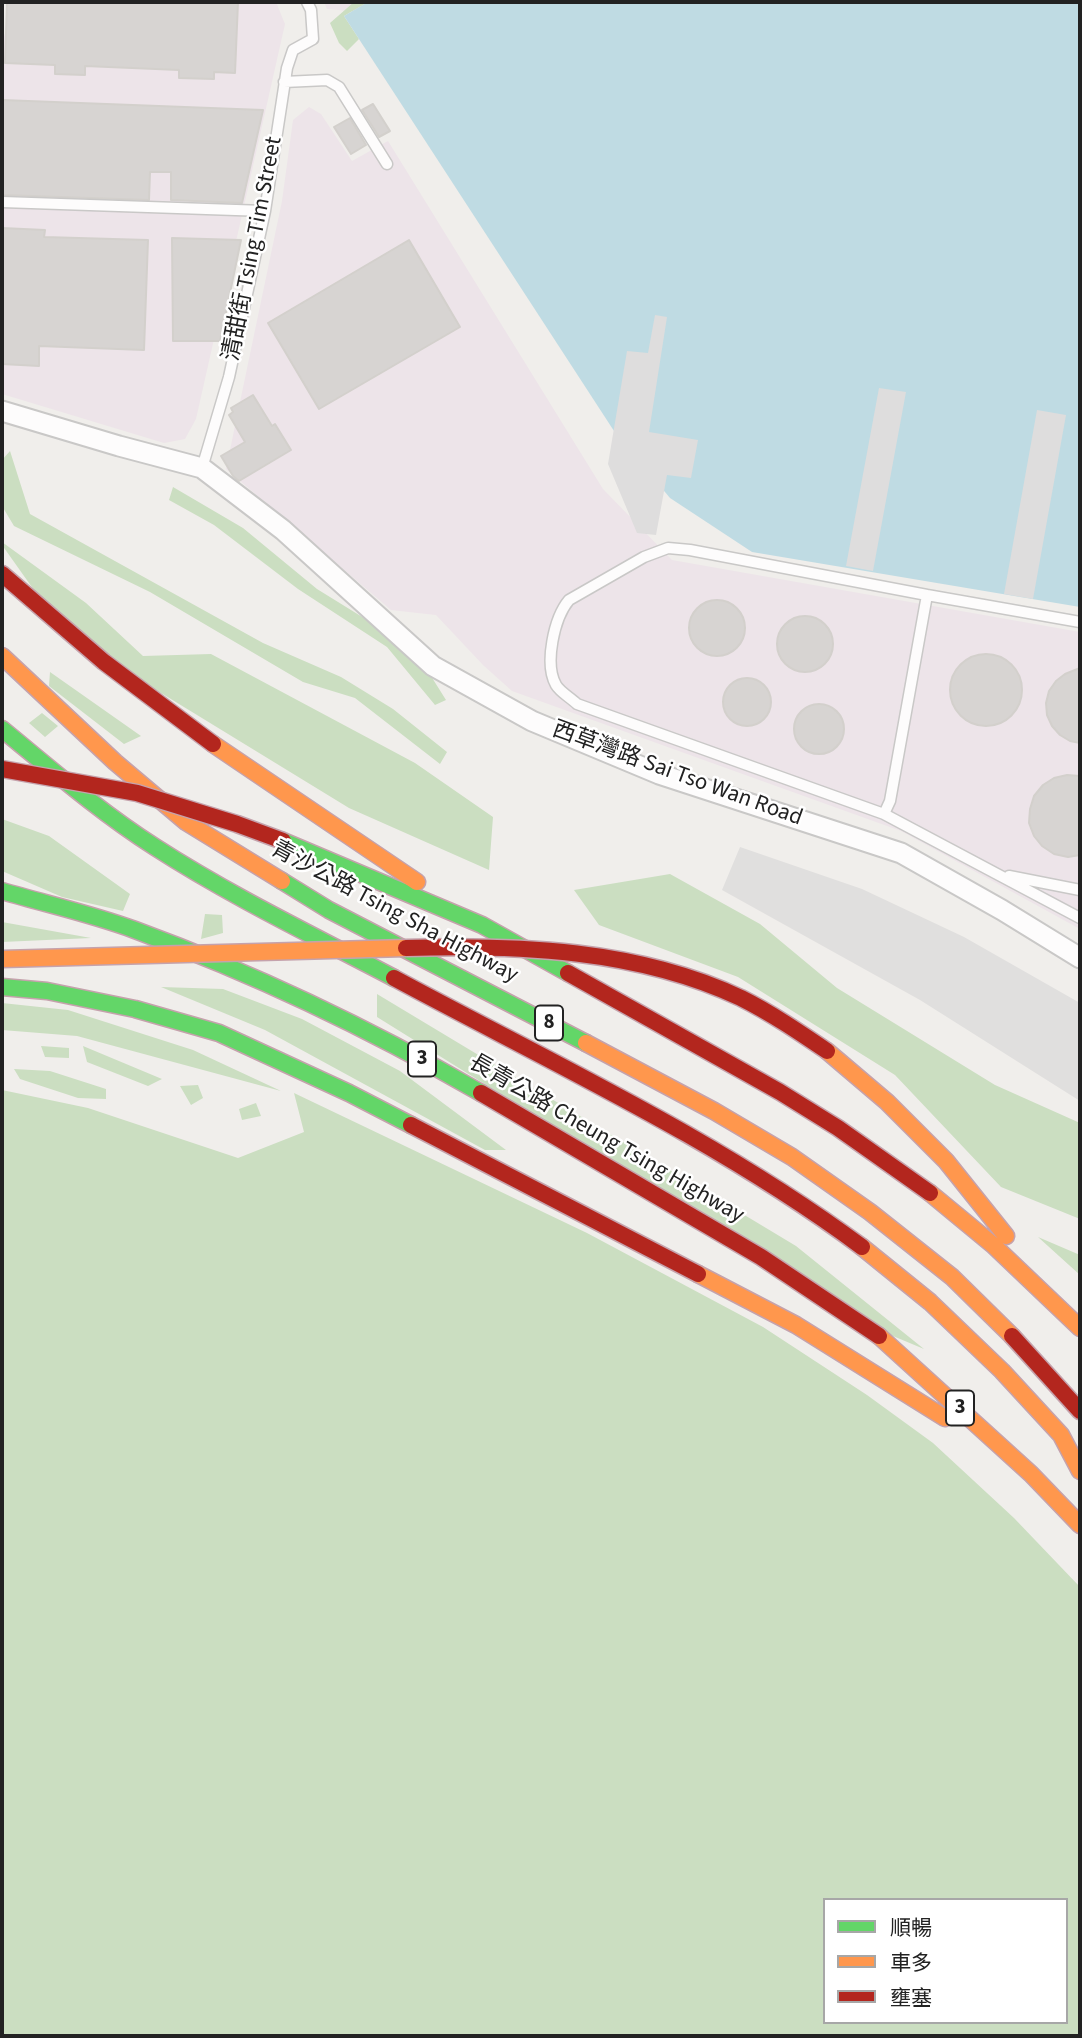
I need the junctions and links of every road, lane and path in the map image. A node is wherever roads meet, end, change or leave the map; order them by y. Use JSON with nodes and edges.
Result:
{"nodes":[{"id":1,"x":307,"y":2,"type":"edge"},
{"id":2,"x":284,"y":82,"type":"junction"},
{"id":3,"x":387,"y":164,"type":"dead end"},
{"id":4,"x":2,"y":202,"type":"edge"},
{"id":5,"x":265,"y":211,"type":"junction"},
{"id":6,"x":2,"y":411,"type":"edge"},
{"id":7,"x":202,"y":468,"type":"junction"},
{"id":8,"x":2,"y":574,"type":"edge"},
{"id":9,"x":927,"y":595,"type":"junction"},
{"id":10,"x":1080,"y":622,"type":"edge"},
{"id":11,"x":2,"y":656,"type":"edge"},
{"id":12,"x":2,"y":729,"type":"edge"},
{"id":13,"x":2,"y":769,"type":"edge"},
{"id":14,"x":884,"y":814,"type":"junction"},
{"id":15,"x":998,"y":874,"type":"junction"},
{"id":16,"x":1080,"y":890,"type":"edge"},
{"id":17,"x":2,"y":891,"type":"edge"},
{"id":18,"x":1080,"y":918,"type":"edge"},
{"id":19,"x":482,"y":925,"type":"junction"},
{"id":20,"x":1080,"y":958,"type":"edge"},
{"id":21,"x":2,"y":959,"type":"edge"},
{"id":22,"x":2,"y":987,"type":"edge"},
{"id":23,"x":1031,"y":1280,"type":"junction"},
{"id":24,"x":1080,"y":1328,"type":"edge"},
{"id":25,"x":1080,"y":1411,"type":"edge"},
{"id":26,"x":1080,"y":1471,"type":"edge"},
{"id":27,"x":1031,"y":1474,"type":"junction"},
{"id":28,"x":1080,"y":1525,"type":"edge"}],
"edges":[{"from":1,"to":2,"type":"lane","name":"清甜街 Tsing Tim Street"},
{"from":2,"to":3,"type":"lane"},
{"from":2,"to":5,"type":"lane","name":"清甜街 Tsing Tim Street"},
{"from":4,"to":5,"type":"lane"},
{"from":5,"to":7,"type":"lane","name":"清甜街 Tsing Tim Street"},
{"from":6,"to":7,"type":"street","name":"西草灣路 Sai Tso Wan Road"},
{"from":7,"to":20,"type":"street","name":"西草灣路 Sai Tso Wan Road"},
{"from":8,"to":19,"type":"highway"},
{"from":9,"to":10,"type":"lane"},
{"from":9,"to":14,"type":"lane"},
{"from":9,"to":14,"type":"lane"},
{"from":11,"to":25,"type":"highway","name":"青沙公路 Tsing Sha Highway","number":"8"},
{"from":12,"to":26,"type":"highway","number":"8"},
{"from":13,"to":19,"type":"highway","bridge":true},
{"from":14,"to":15,"type":"lane"},
{"from":15,"to":16,"type":"lane"},
{"from":15,"to":18,"type":"lane"},
{"from":17,"to":27,"type":"highway","name":"長青公路 Cheung Tsing Highway","number":"3"},
{"from":19,"to":23,"type":"highway","bridge":true},
{"from":21,"to":23,"type":"highway","bridge":true},
{"from":22,"to":27,"type":"highway"},
{"from":23,"to":24,"type":"highway"},
{"from":27,"to":28,"type":"highway","name":"長青公路 Cheung Tsing Highway","number":"3"}]}
